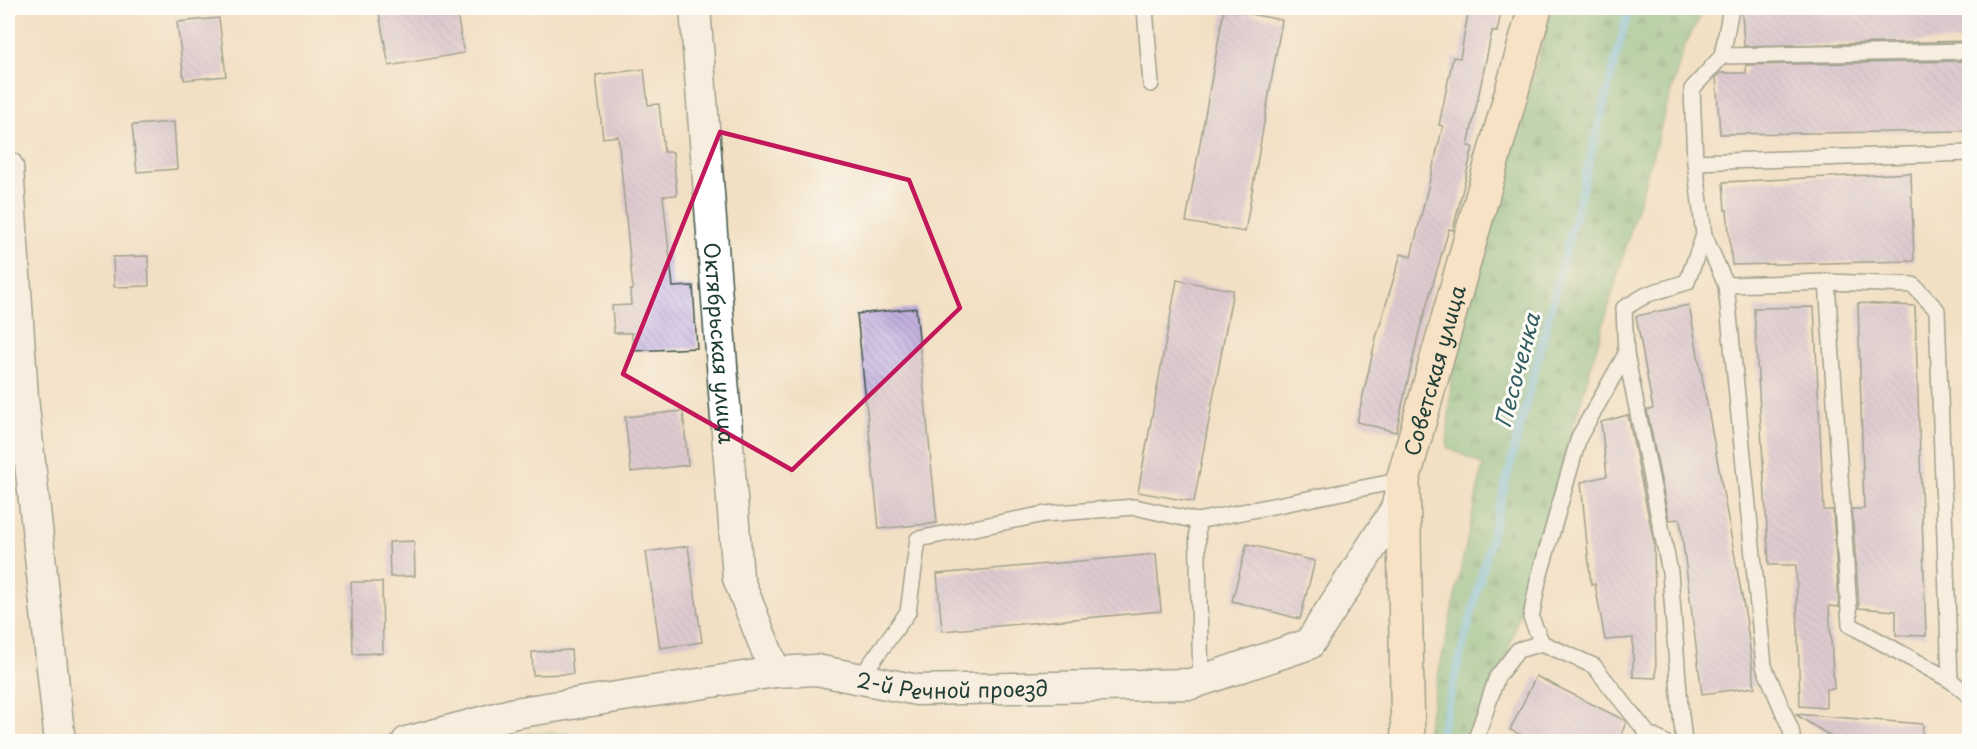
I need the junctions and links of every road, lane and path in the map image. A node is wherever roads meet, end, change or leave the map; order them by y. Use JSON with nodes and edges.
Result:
{"nodes":[{"id":1,"x":695,"y":8,"type":"edge"},
{"id":2,"x":1145,"y":8,"type":"edge"},
{"id":3,"x":1535,"y":8,"type":"edge"},
{"id":4,"x":1731,"y":8,"type":"edge"},
{"id":5,"x":1970,"y":51,"type":"edge"},
{"id":6,"x":1722,"y":56,"type":"junction"},
{"id":7,"x":1151,"y":84,"type":"dead end"},
{"id":8,"x":1970,"y":153,"type":"edge"},
{"id":9,"x":1695,"y":162,"type":"junction"},
{"id":10,"x":8,"y":167,"type":"edge"},
{"id":11,"x":1704,"y":235,"type":"junction"},
{"id":12,"x":1827,"y":282,"type":"junction"},
{"id":13,"x":1726,"y":285,"type":"junction"},
{"id":14,"x":1626,"y":354,"type":"junction"},
{"id":15,"x":15,"y":398,"type":"edge"},
{"id":16,"x":1403,"y":480,"type":"junction"},
{"id":17,"x":1197,"y":521,"type":"junction"},
{"id":18,"x":1542,"y":643,"type":"junction"},
{"id":19,"x":775,"y":672,"type":"junction"},
{"id":20,"x":860,"y":678,"type":"junction"},
{"id":21,"x":1950,"y":680,"type":"junction"},
{"id":22,"x":1201,"y":681,"type":"junction"},
{"id":23,"x":1970,"y":696,"type":"edge"},
{"id":24,"x":1408,"y":740,"type":"edge"},
{"id":25,"x":60,"y":741,"type":"edge"},
{"id":26,"x":407,"y":741,"type":"edge"},
{"id":27,"x":1475,"y":741,"type":"edge"},
{"id":28,"x":1664,"y":741,"type":"edge"},
{"id":29,"x":1684,"y":741,"type":"edge"},
{"id":30,"x":1792,"y":741,"type":"edge"}],
"edges":[{"from":1,"to":19,"type":"street","name":"Октябрьская улица"},
{"from":2,"to":7,"type":"lane"},
{"from":3,"to":16,"type":"street","name":"Советская улица"},
{"from":4,"to":6,"type":"lane"},
{"from":5,"to":6,"type":"lane"},
{"from":6,"to":9,"type":"lane"},
{"from":8,"to":9,"type":"lane"},
{"from":9,"to":11,"type":"lane"},
{"from":10,"to":15,"type":"street"},
{"from":11,"to":13,"type":"lane"},
{"from":11,"to":14,"type":"lane"},
{"from":12,"to":13,"type":"lane"},
{"from":12,"to":21,"type":"lane"},
{"from":12,"to":21,"type":"lane"},
{"from":13,"to":30,"type":"lane"},
{"from":14,"to":18,"type":"lane"},
{"from":14,"to":29,"type":"lane"},
{"from":15,"to":25,"type":"street"},
{"from":16,"to":17,"type":"lane"},
{"from":16,"to":22,"type":"street","name":"2-й Речной проезд"},
{"from":16,"to":24,"type":"street","name":"Советская улица"},
{"from":17,"to":20,"type":"lane"},
{"from":17,"to":22,"type":"lane"},
{"from":18,"to":27,"type":"lane"},
{"from":18,"to":28,"type":"lane"},
{"from":19,"to":20,"type":"street","name":"2-й Речной проезд"},
{"from":19,"to":26,"type":"street","name":"2-й Речной проезд"},
{"from":20,"to":22,"type":"street","name":"2-й Речной проезд"},
{"from":21,"to":23,"type":"lane"}]}
